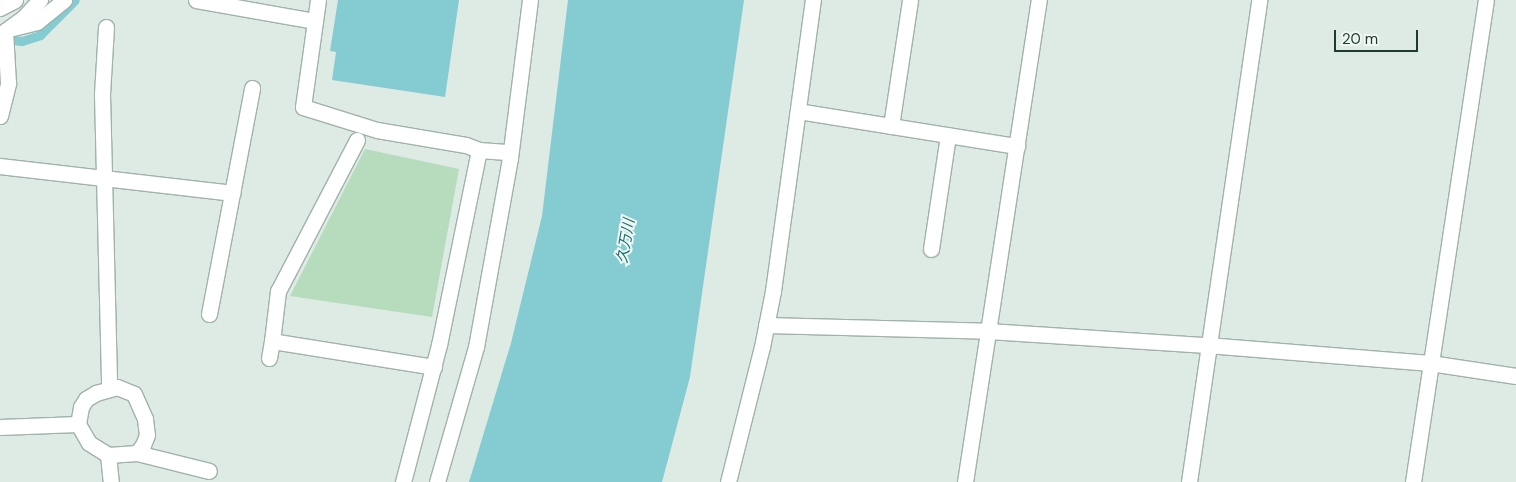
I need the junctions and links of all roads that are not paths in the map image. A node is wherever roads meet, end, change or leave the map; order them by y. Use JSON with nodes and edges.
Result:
{"nodes":[{"id":1,"x":15,"y":0,"type":"edge"},
{"id":2,"x":40,"y":0,"type":"edge"},
{"id":3,"x":64,"y":0,"type":"edge"},
{"id":4,"x":196,"y":0,"type":"edge"},
{"id":5,"x":318,"y":0,"type":"edge"},
{"id":6,"x":530,"y":0,"type":"edge"},
{"id":7,"x":813,"y":0,"type":"edge"},
{"id":8,"x":910,"y":0,"type":"edge"},
{"id":9,"x":1039,"y":0,"type":"edge"},
{"id":10,"x":1259,"y":0,"type":"edge"},
{"id":11,"x":1486,"y":0,"type":"edge"},
{"id":12,"x":0,"y":8,"type":"edge"},
{"id":13,"x":316,"y":21,"type":"junction"},
{"id":14,"x":106,"y":27,"type":"dead end"},
{"id":15,"x":4,"y":38,"type":"junction"},
{"id":16,"x":252,"y":88,"type":"dead end"},
{"id":17,"x":798,"y":111,"type":"junction"},
{"id":18,"x":0,"y":116,"type":"edge"},
{"id":19,"x":891,"y":126,"type":"junction"},
{"id":20,"x":948,"y":135,"type":"junction"},
{"id":21,"x":358,"y":140,"type":"dead end"},
{"id":22,"x":1017,"y":146,"type":"junction"},
{"id":23,"x":479,"y":150,"type":"junction"},
{"id":24,"x":510,"y":152,"type":"junction"},
{"id":25,"x":0,"y":166,"type":"edge"},
{"id":26,"x":104,"y":177,"type":"junction"},
{"id":27,"x":232,"y":193,"type":"junction"},
{"id":28,"x":931,"y":249,"type":"dead end"},
{"id":29,"x":209,"y":314,"type":"dead end"},
{"id":30,"x":766,"y":325,"type":"junction"},
{"id":31,"x":988,"y":331,"type":"junction"},
{"id":32,"x":272,"y":341,"type":"junction"},
{"id":33,"x":1207,"y":345,"type":"junction"},
{"id":34,"x":268,"y":358,"type":"dead end"},
{"id":35,"x":1430,"y":363,"type":"junction"},
{"id":36,"x":434,"y":367,"type":"junction"},
{"id":37,"x":1516,"y":376,"type":"edge"},
{"id":38,"x":109,"y":388,"type":"junction"},
{"id":39,"x":78,"y":424,"type":"junction"},
{"id":40,"x":0,"y":427,"type":"edge"},
{"id":41,"x":137,"y":453,"type":"junction"},
{"id":42,"x":108,"y":455,"type":"junction"},
{"id":43,"x":209,"y":471,"type":"dead end"},
{"id":44,"x":111,"y":482,"type":"edge"},
{"id":45,"x":402,"y":482,"type":"edge"},
{"id":46,"x":437,"y":482,"type":"edge"},
{"id":47,"x":728,"y":482,"type":"edge"},
{"id":48,"x":965,"y":482,"type":"edge"},
{"id":49,"x":1189,"y":482,"type":"edge"},
{"id":50,"x":1413,"y":482,"type":"edge"}],
"edges":[{"from":1,"to":12,"type":"street"},
{"from":2,"to":15,"type":"street"},
{"from":3,"to":15,"type":"street"},
{"from":4,"to":13,"type":"street"},
{"from":5,"to":13,"type":"street"},
{"from":6,"to":24,"type":"street"},
{"from":7,"to":17,"type":"street"},
{"from":8,"to":19,"type":"street"},
{"from":9,"to":22,"type":"street"},
{"from":10,"to":33,"type":"street"},
{"from":11,"to":35,"type":"street"},
{"from":13,"to":23,"type":"street"},
{"from":14,"to":26,"type":"street"},
{"from":15,"to":18,"type":"street"},
{"from":16,"to":27,"type":"street"},
{"from":17,"to":19,"type":"street"},
{"from":17,"to":30,"type":"street"},
{"from":19,"to":20,"type":"street"},
{"from":20,"to":22,"type":"street"},
{"from":20,"to":28,"type":"street"},
{"from":21,"to":32,"type":"street"},
{"from":22,"to":31,"type":"street"},
{"from":23,"to":24,"type":"street"},
{"from":23,"to":36,"type":"street"},
{"from":24,"to":46,"type":"street"},
{"from":25,"to":26,"type":"street"},
{"from":26,"to":27,"type":"street"},
{"from":26,"to":38,"type":"street"},
{"from":27,"to":29,"type":"street"},
{"from":30,"to":31,"type":"street"},
{"from":30,"to":47,"type":"street"},
{"from":31,"to":33,"type":"street"},
{"from":31,"to":48,"type":"street"},
{"from":32,"to":34,"type":"street"},
{"from":32,"to":36,"type":"street"},
{"from":33,"to":35,"type":"street"},
{"from":33,"to":49,"type":"street"},
{"from":35,"to":37,"type":"street"},
{"from":35,"to":50,"type":"street"},
{"from":36,"to":45,"type":"street"},
{"from":38,"to":39,"type":"street"},
{"from":38,"to":41,"type":"street"},
{"from":39,"to":40,"type":"street"},
{"from":39,"to":42,"type":"street"},
{"from":41,"to":42,"type":"street"},
{"from":41,"to":43,"type":"street"},
{"from":42,"to":44,"type":"street"}]}
